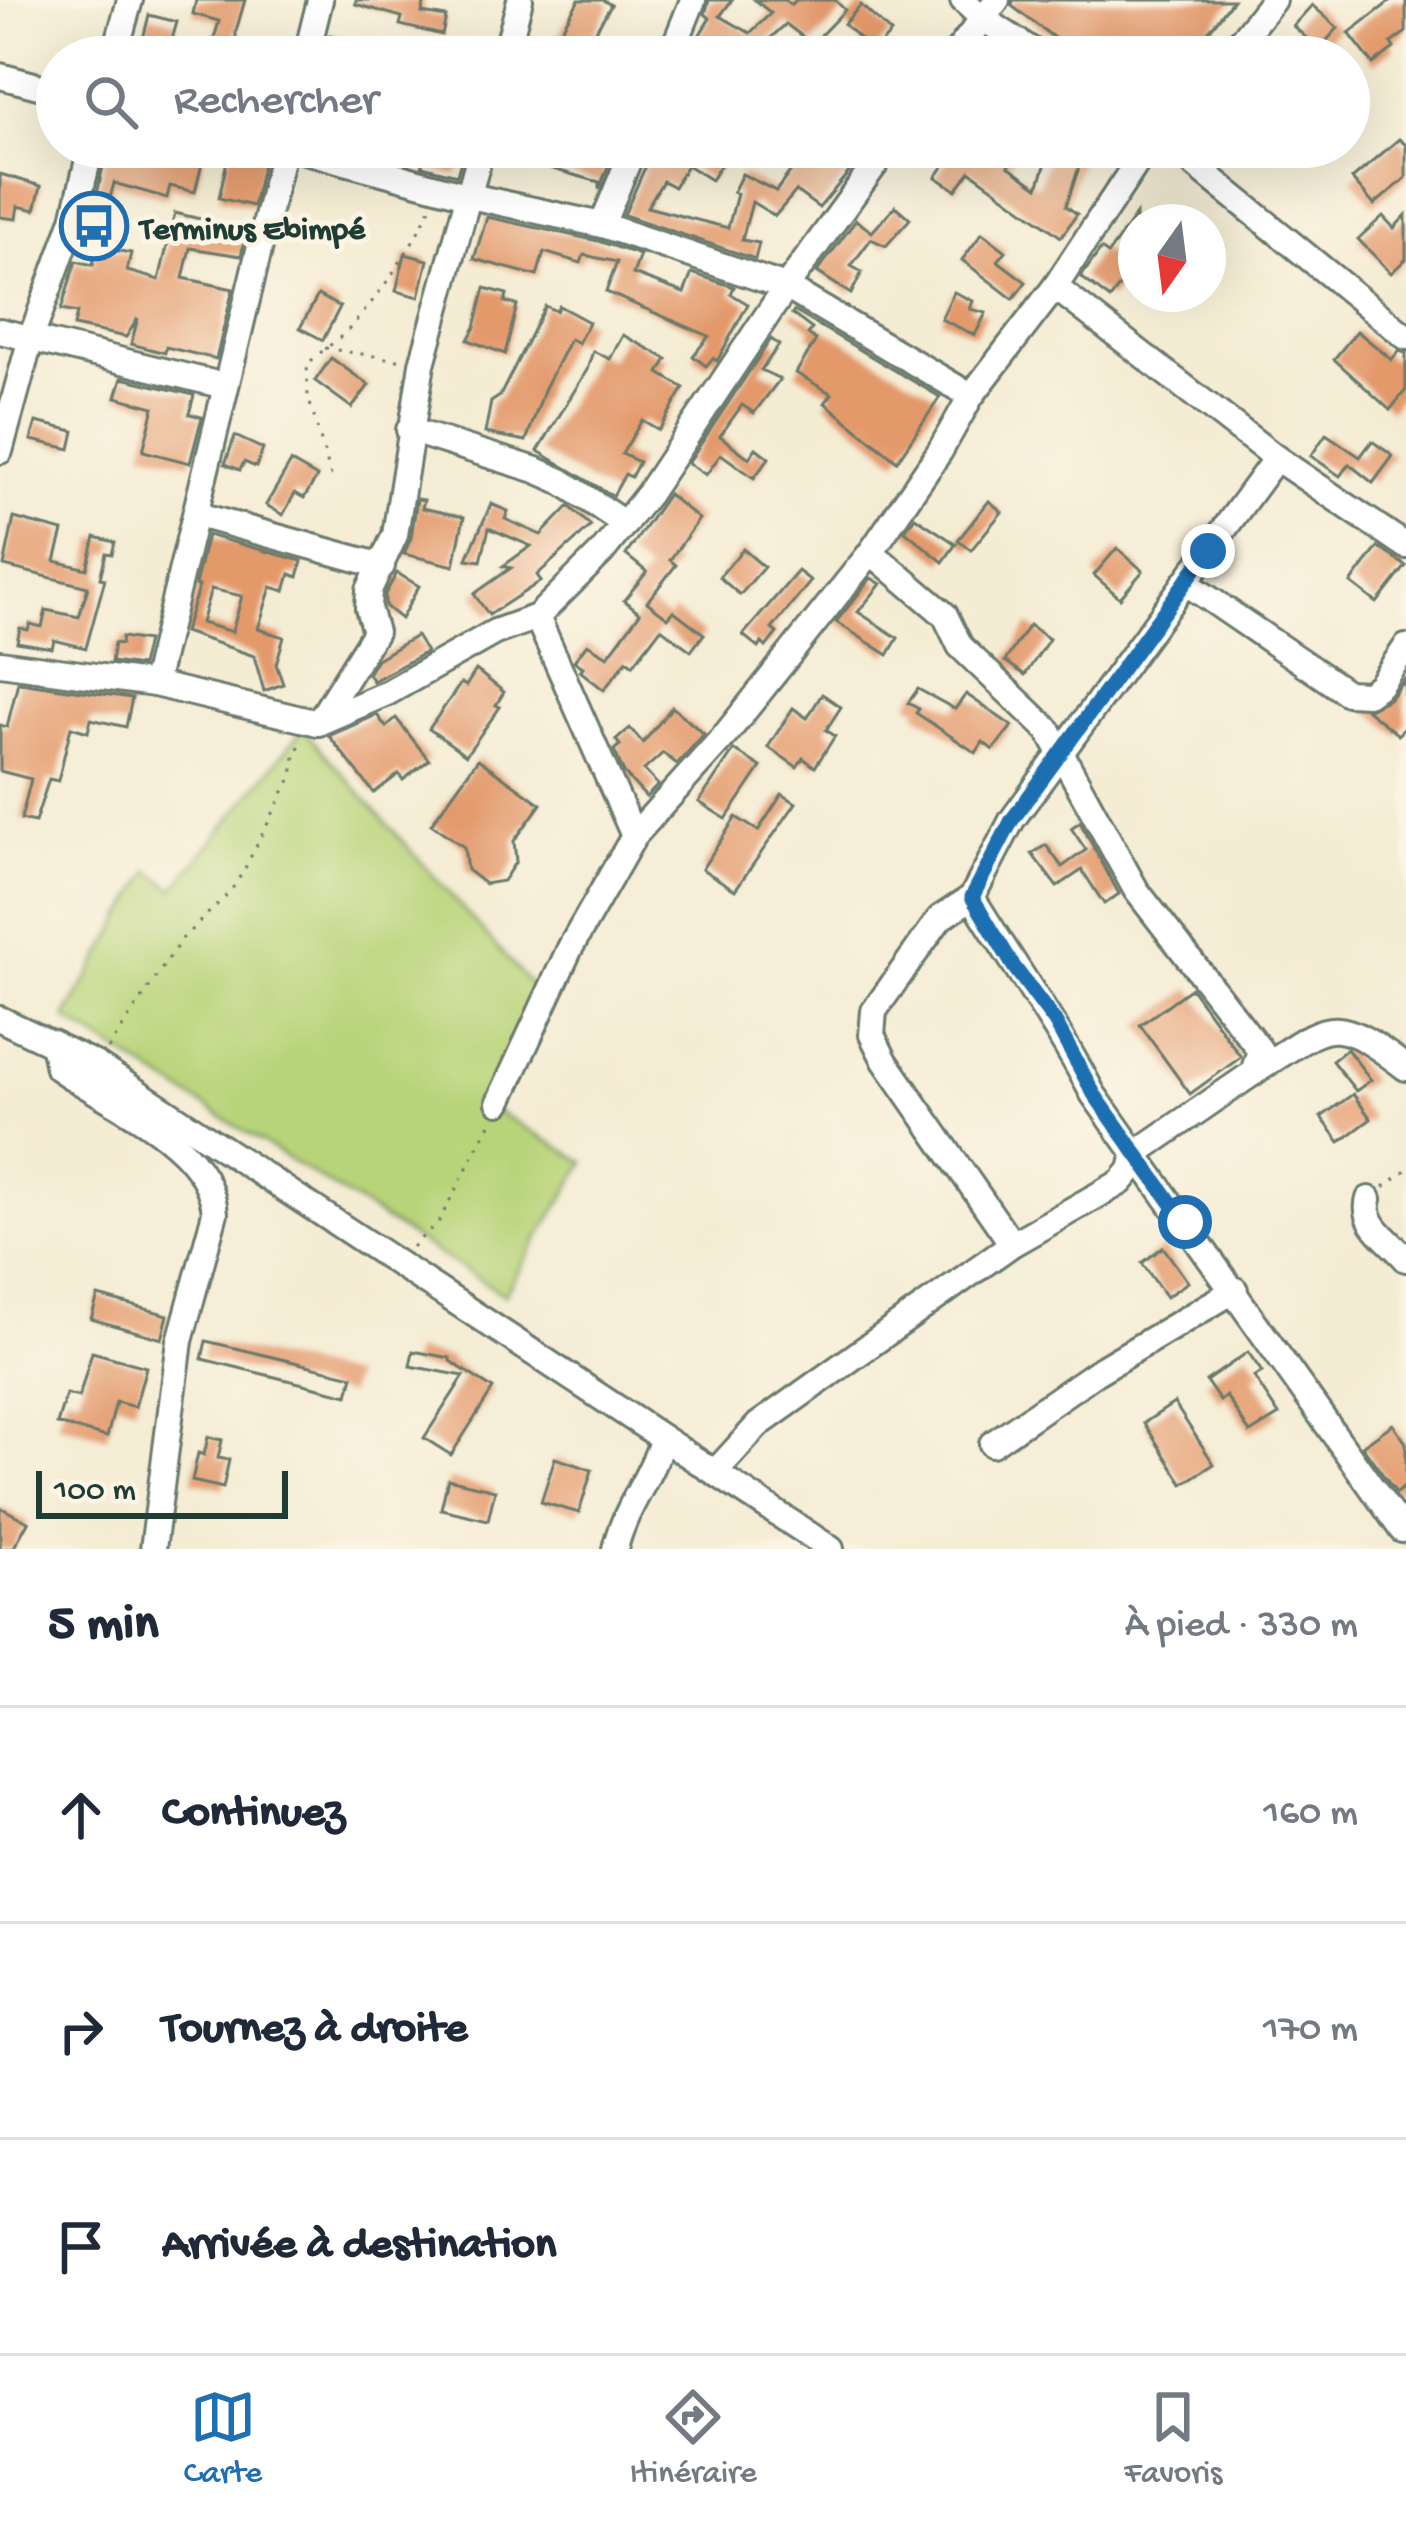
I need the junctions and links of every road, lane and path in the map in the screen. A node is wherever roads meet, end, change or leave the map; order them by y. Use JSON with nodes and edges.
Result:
{"nodes":[{"id":1,"x":130,"y":0,"type":"edge"},
{"id":2,"x":320,"y":0,"type":"edge"},
{"id":3,"x":520,"y":0,"type":"edge"},
{"id":4,"x":693,"y":0,"type":"edge"},
{"id":5,"x":1273,"y":0,"type":"edge"},
{"id":6,"x":981,"y":6,"type":"edge"},
{"id":7,"x":120,"y":36,"type":"edge"},
{"id":8,"x":311,"y":36,"type":"edge"},
{"id":9,"x":511,"y":36,"type":"edge"},
{"id":10,"x":678,"y":36,"type":"edge"},
{"id":11,"x":965,"y":36,"type":"edge"},
{"id":12,"x":1017,"y":36,"type":"edge"},
{"id":13,"x":1245,"y":36,"type":"edge"},
{"id":14,"x":0,"y":76,"type":"edge"},
{"id":15,"x":36,"y":85,"type":"edge"},
{"id":16,"x":86,"y":168,"type":"edge"},
{"id":17,"x":282,"y":168,"type":"edge"},
{"id":18,"x":365,"y":168,"type":"edge"},
{"id":19,"x":477,"y":168,"type":"edge"},
{"id":20,"x":625,"y":168,"type":"edge"},
{"id":21,"x":873,"y":168,"type":"edge"},
{"id":22,"x":1133,"y":168,"type":"edge"},
{"id":23,"x":1199,"y":168,"type":"edge"},
{"id":24,"x":439,"y":188,"type":"junction"},
{"id":25,"x":470,"y":196,"type":"junction"},
{"id":26,"x":602,"y":225,"type":"junction"},
{"id":27,"x":786,"y":287,"type":"junction"},
{"id":28,"x":1054,"y":287,"type":"junction"},
{"id":29,"x":0,"y":331,"type":"edge"},
{"id":30,"x":1406,"y":337,"type":"edge"},
{"id":31,"x":31,"y":338,"type":"junction"},
{"id":32,"x":323,"y":348,"type":"junction"},
{"id":33,"x":422,"y":364,"type":"junction"},
{"id":34,"x":225,"y":386,"type":"junction"},
{"id":35,"x":971,"y":396,"type":"junction"},
{"id":36,"x":410,"y":430,"type":"junction"},
{"id":37,"x":0,"y":451,"type":"edge"},
{"id":38,"x":1276,"y":458,"type":"junction"},
{"id":39,"x":331,"y":476,"type":"dead end"},
{"id":40,"x":198,"y":515,"type":"junction"},
{"id":41,"x":625,"y":524,"type":"junction"},
{"id":42,"x":1406,"y":546,"type":"edge"},
{"id":43,"x":871,"y":552,"type":"junction"},
{"id":44,"x":382,"y":566,"type":"junction"},
{"id":45,"x":1185,"y":582,"type":"junction"},
{"id":46,"x":538,"y":617,"type":"junction"},
{"id":47,"x":1406,"y":646,"type":"edge"},
{"id":48,"x":0,"y":663,"type":"edge"},
{"id":49,"x":154,"y":684,"type":"junction"},
{"id":50,"x":318,"y":723,"type":"junction"},
{"id":51,"x":1061,"y":753,"type":"junction"},
{"id":52,"x":634,"y":836,"type":"junction"},
{"id":53,"x":972,"y":897,"type":"junction"},
{"id":54,"x":0,"y":1019,"type":"edge"},
{"id":55,"x":53,"y":1043,"type":"junction"},
{"id":56,"x":95,"y":1064,"type":"junction"},
{"id":57,"x":1406,"y":1068,"type":"edge"},
{"id":58,"x":1253,"y":1073,"type":"junction"},
{"id":59,"x":499,"y":1102,"type":"joint"},
{"id":60,"x":1135,"y":1154,"type":"junction"},
{"id":61,"x":1406,"y":1170,"type":"edge"},
{"id":62,"x":1370,"y":1199,"type":"joint"},
{"id":63,"x":1012,"y":1244,"type":"junction"},
{"id":64,"x":1406,"y":1259,"type":"edge"},
{"id":65,"x":404,"y":1264,"type":"junction"},
{"id":66,"x":1235,"y":1290,"type":"junction"},
{"id":67,"x":662,"y":1441,"type":"junction"},
{"id":68,"x":992,"y":1444,"type":"dead end"},
{"id":69,"x":716,"y":1471,"type":"junction"},
{"id":70,"x":1405,"y":1533,"type":"edge"},
{"id":71,"x":807,"y":1541,"type":"edge"},
{"id":72,"x":153,"y":1549,"type":"edge"},
{"id":73,"x":614,"y":1549,"type":"edge"},
{"id":74,"x":831,"y":1549,"type":"edge"}],
"edges":[{"from":1,"to":7,"type":"street"},
{"from":2,"to":8,"type":"street"},
{"from":3,"to":9,"type":"street"},
{"from":4,"to":10,"type":"street"},
{"from":5,"to":13,"type":"street"},
{"from":6,"to":11,"type":"street"},
{"from":6,"to":12,"type":"street"},
{"from":14,"to":15,"type":"street"},
{"from":16,"to":31,"type":"street"},
{"from":17,"to":34,"type":"street"},
{"from":18,"to":24,"type":"street"},
{"from":19,"to":25,"type":"street"},
{"from":20,"to":26,"type":"street"},
{"from":21,"to":27,"type":"street"},
{"from":22,"to":28,"type":"street"},
{"from":23,"to":30,"type":"street"},
{"from":24,"to":25,"type":"street"},
{"from":24,"to":32,"type":"path"},
{"from":25,"to":26,"type":"street"},
{"from":25,"to":33,"type":"street"},
{"from":26,"to":27,"type":"street"},
{"from":27,"to":35,"type":"street"},
{"from":27,"to":41,"type":"street"},
{"from":28,"to":35,"type":"street"},
{"from":28,"to":38,"type":"street"},
{"from":29,"to":31,"type":"street"},
{"from":31,"to":34,"type":"street"},
{"from":31,"to":37,"type":"street"},
{"from":32,"to":33,"type":"path"},
{"from":32,"to":39,"type":"path"},
{"from":33,"to":36,"type":"street"},
{"from":34,"to":40,"type":"street"},
{"from":35,"to":43,"type":"street"},
{"from":36,"to":41,"type":"street"},
{"from":36,"to":44,"type":"street"},
{"from":38,"to":42,"type":"street"},
{"from":38,"to":45,"type":"street"},
{"from":40,"to":44,"type":"street"},
{"from":40,"to":49,"type":"street"},
{"from":41,"to":46,"type":"street"},
{"from":43,"to":51,"type":"street"},
{"from":43,"to":52,"type":"street"},
{"from":44,"to":50,"type":"street"},
{"from":45,"to":47,"type":"street"},
{"from":45,"to":51,"type":"street"},
{"from":46,"to":50,"type":"street"},
{"from":46,"to":52,"type":"street"},
{"from":48,"to":49,"type":"street"},
{"from":49,"to":50,"type":"street"},
{"from":50,"to":56,"type":"path"},
{"from":51,"to":53,"type":"street"},
{"from":51,"to":58,"type":"street"},
{"from":52,"to":59,"type":"street"},
{"from":53,"to":60,"type":"street"},
{"from":53,"to":63,"type":"street"},
{"from":54,"to":55,"type":"street"},
{"from":55,"to":56,"type":"street"},
{"from":55,"to":72,"type":"street"},
{"from":56,"to":65,"type":"street"},
{"from":57,"to":58,"type":"street"},
{"from":58,"to":60,"type":"street"},
{"from":59,"to":65,"type":"path"},
{"from":60,"to":63,"type":"street"},
{"from":60,"to":66,"type":"street"},
{"from":61,"to":62,"type":"path"},
{"from":62,"to":64,"type":"street"},
{"from":63,"to":69,"type":"street"},
{"from":65,"to":67,"type":"street"},
{"from":66,"to":68,"type":"street"},
{"from":66,"to":70,"type":"street"},
{"from":67,"to":69,"type":"street"},
{"from":67,"to":73,"type":"street"},
{"from":69,"to":71,"type":"street"},
{"from":71,"to":74,"type":"street"}]}
